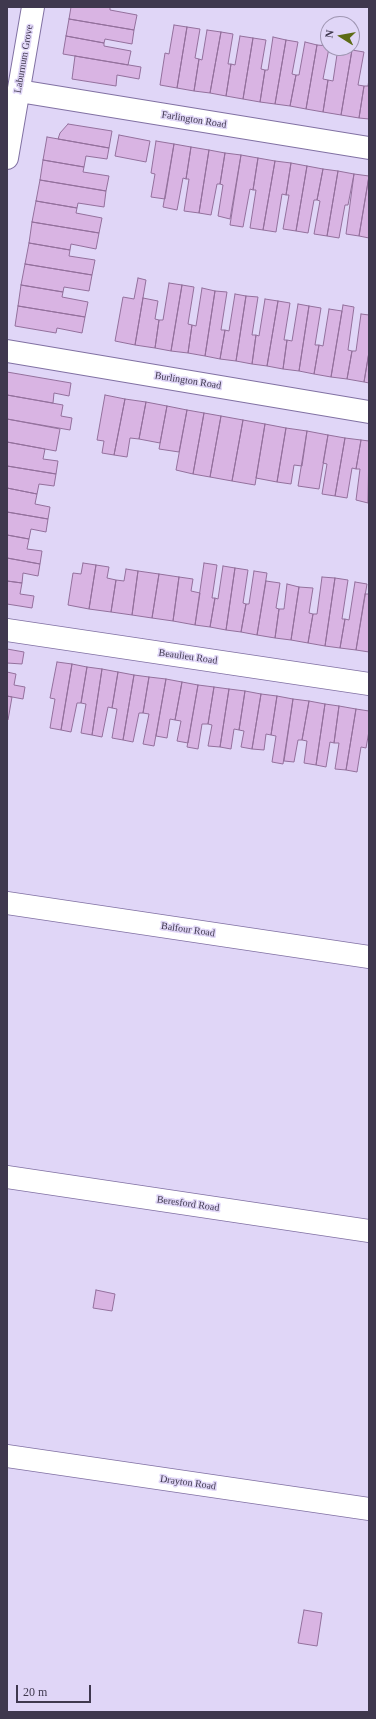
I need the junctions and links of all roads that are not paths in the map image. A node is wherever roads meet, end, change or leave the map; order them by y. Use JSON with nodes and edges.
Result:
{"nodes":[{"id":1,"x":33,"y":7,"type":"edge"},
{"id":2,"x":19,"y":91,"type":"junction"},
{"id":3,"x":369,"y":148,"type":"edge"},
{"id":4,"x":7,"y":158,"type":"edge"},
{"id":5,"x":7,"y":351,"type":"edge"},
{"id":6,"x":369,"y":412,"type":"edge"},
{"id":7,"x":7,"y":630,"type":"edge"},
{"id":8,"x":369,"y":684,"type":"edge"},
{"id":9,"x":7,"y":903,"type":"edge"},
{"id":10,"x":369,"y":957,"type":"edge"},
{"id":11,"x":7,"y":1177,"type":"edge"},
{"id":12,"x":369,"y":1231,"type":"edge"},
{"id":13,"x":7,"y":1456,"type":"edge"},
{"id":14,"x":369,"y":1509,"type":"edge"}],
"edges":[{"from":1,"to":2,"type":"street","name":"Laburnum Grove"},
{"from":2,"to":3,"type":"street","name":"Farlington Road"},
{"from":2,"to":4,"type":"street","name":"Laburnum Grove"},
{"from":5,"to":6,"type":"street","name":"Burlington Road"},
{"from":7,"to":8,"type":"street","name":"Beaulieu Road"},
{"from":9,"to":10,"type":"street","name":"Balfour Road"},
{"from":11,"to":12,"type":"street","name":"Beresford Road"},
{"from":13,"to":14,"type":"street","name":"Drayton Road"}]}
